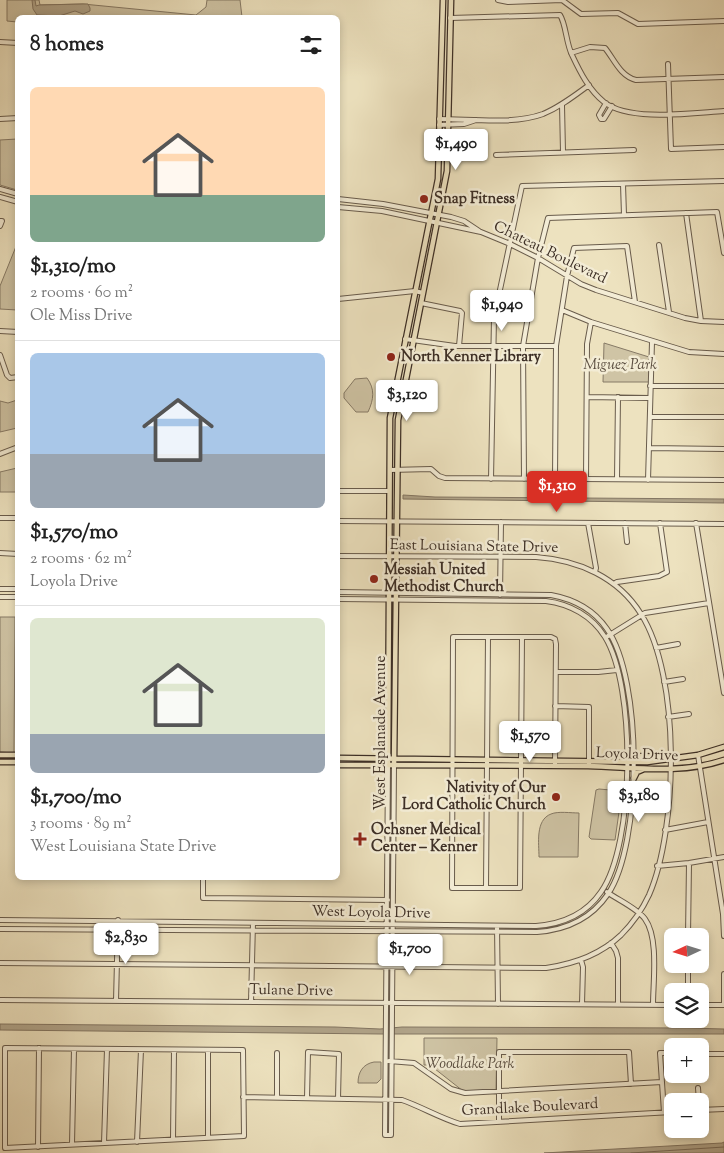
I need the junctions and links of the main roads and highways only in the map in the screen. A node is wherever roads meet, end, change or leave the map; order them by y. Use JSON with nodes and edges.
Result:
{"nodes":[{"id":1,"x":443,"y":0,"type":"edge"},
{"id":2,"x":451,"y":0,"type":"edge"},
{"id":3,"x":442,"y":24,"type":"junction"},
{"id":4,"x":450,"y":44,"type":"junction"},
{"id":5,"x":441,"y":66,"type":"junction"},
{"id":6,"x":449,"y":66,"type":"junction"},
{"id":7,"x":439,"y":147,"type":"junction"},
{"id":8,"x":438,"y":157,"type":"junction"},
{"id":9,"x":447,"y":166,"type":"junction"},
{"id":10,"x":446,"y":176,"type":"junction"},
{"id":11,"x":438,"y":179,"type":"junction"},
{"id":12,"x":443,"y":195,"type":"junction"},
{"id":13,"x":426,"y":237,"type":"junction"},
{"id":14,"x":424,"y":248,"type":"junction"},
{"id":15,"x":431,"y":253,"type":"junction"},
{"id":16,"x":421,"y":259,"type":"junction"},
{"id":17,"x":429,"y":260,"type":"junction"},
{"id":18,"x":426,"y":279,"type":"junction"},
{"id":19,"x":421,"y":305,"type":"junction"},
{"id":20,"x":411,"y":308,"type":"junction"},
{"id":21,"x":408,"y":322,"type":"junction"},
{"id":22,"x":417,"y":325,"type":"junction"},
{"id":23,"x":390,"y":426,"type":"junction"},
{"id":24,"x":397,"y":431,"type":"junction"},
{"id":25,"x":397,"y":453,"type":"junction"},
{"id":26,"x":390,"y":456,"type":"junction"},
{"id":27,"x":388,"y":622,"type":"junction"},
{"id":28,"x":394,"y":622,"type":"junction"},
{"id":29,"x":388,"y":655,"type":"junction"},
{"id":30,"x":394,"y":655,"type":"junction"},
{"id":31,"x":388,"y":685,"type":"junction"},
{"id":32,"x":394,"y":685,"type":"junction"},
{"id":33,"x":394,"y":715,"type":"junction"},
{"id":34,"x":388,"y":716,"type":"junction"},
{"id":35,"x":724,"y":747,"type":"edge"},
{"id":36,"x":634,"y":752,"type":"road end"},
{"id":37,"x":0,"y":755,"type":"edge"},
{"id":38,"x":15,"y":755,"type":"edge"},
{"id":39,"x":340,"y":758,"type":"edge"},
{"id":40,"x":391,"y":758,"type":"junction"},
{"id":41,"x":671,"y":758,"type":"junction"},
{"id":42,"x":406,"y":759,"type":"junction"},
{"id":43,"x":724,"y":760,"type":"edge"},
{"id":44,"x":0,"y":762,"type":"edge"},
{"id":45,"x":15,"y":762,"type":"edge"},
{"id":46,"x":453,"y":762,"type":"junction"},
{"id":47,"x":487,"y":763,"type":"junction"},
{"id":48,"x":589,"y":764,"type":"junction"},
{"id":49,"x":635,"y":764,"type":"junction"},
{"id":50,"x":340,"y":765,"type":"edge"},
{"id":51,"x":391,"y":765,"type":"junction"},
{"id":52,"x":406,"y":765,"type":"junction"},
{"id":53,"x":648,"y":768,"type":"junction"},
{"id":54,"x":634,"y":778,"type":"road end"}],
"edges":[{"from":1,"to":3,"type":"main road","name":"West Esplanade Avenue"},
{"from":2,"to":4,"type":"main road","name":"West Esplanade Avenue"},
{"from":3,"to":4,"type":"main road"},
{"from":3,"to":5,"type":"main road","name":"West Esplanade Avenue"},
{"from":4,"to":6,"type":"main road","name":"West Esplanade Avenue"},
{"from":5,"to":6,"type":"main road"},
{"from":5,"to":7,"type":"main road","name":"West Esplanade Avenue"},
{"from":6,"to":9,"type":"main road","name":"West Esplanade Avenue"},
{"from":7,"to":8,"type":"main road","name":"West Esplanade Avenue"},
{"from":7,"to":9,"type":"main road"},
{"from":8,"to":10,"type":"main road"},
{"from":8,"to":11,"type":"main road","name":"West Esplanade Avenue"},
{"from":9,"to":10,"type":"main road","name":"West Esplanade Avenue"},
{"from":10,"to":12,"type":"main road","name":"West Esplanade Avenue"},
{"from":11,"to":12,"type":"main road"},
{"from":11,"to":13,"type":"main road","name":"West Esplanade Avenue"},
{"from":12,"to":15,"type":"main road","name":"West Esplanade Avenue"},
{"from":13,"to":14,"type":"main road","name":"West Esplanade Avenue"},
{"from":13,"to":15,"type":"main road"},
{"from":14,"to":16,"type":"main road","name":"West Esplanade Avenue"},
{"from":14,"to":17,"type":"main road"},
{"from":15,"to":17,"type":"main road","name":"West Esplanade Avenue"},
{"from":16,"to":18,"type":"main road"},
{"from":16,"to":20,"type":"main road","name":"West Esplanade Avenue"},
{"from":17,"to":18,"type":"main road","name":"West Esplanade Avenue"},
{"from":18,"to":19,"type":"main road","name":"West Esplanade Avenue"},
{"from":19,"to":20,"type":"main road"},
{"from":19,"to":22,"type":"main road","name":"West Esplanade Avenue"},
{"from":20,"to":21,"type":"main road","name":"West Esplanade Avenue"},
{"from":21,"to":22,"type":"main road"},
{"from":21,"to":23,"type":"main road","name":"West Esplanade Avenue"},
{"from":22,"to":24,"type":"main road","name":"West Esplanade Avenue"},
{"from":23,"to":24,"type":"main road"},
{"from":23,"to":26,"type":"main road","name":"West Esplanade Avenue"},
{"from":24,"to":25,"type":"main road","name":"West Esplanade Avenue"},
{"from":25,"to":26,"type":"main road"},
{"from":25,"to":28,"type":"main road","name":"West Esplanade Avenue"},
{"from":26,"to":27,"type":"main road","name":"West Esplanade Avenue"},
{"from":27,"to":28,"type":"main road"},
{"from":27,"to":29,"type":"main road","name":"West Esplanade Avenue"},
{"from":28,"to":30,"type":"main road","name":"West Esplanade Avenue"},
{"from":29,"to":30,"type":"main road"},
{"from":29,"to":31,"type":"main road","name":"West Esplanade Avenue"},
{"from":30,"to":32,"type":"main road","name":"West Esplanade Avenue"},
{"from":31,"to":32,"type":"main road"},
{"from":31,"to":34,"type":"main road","name":"West Esplanade Avenue"},
{"from":32,"to":33,"type":"main road","name":"West Esplanade Avenue"},
{"from":33,"to":34,"type":"main road"},
{"from":33,"to":40,"type":"main road","name":"West Esplanade Avenue"},
{"from":34,"to":40,"type":"main road","name":"West Esplanade Avenue"},
{"from":35,"to":41,"type":"main road","name":"Loyola Drive"},
{"from":36,"to":41,"type":"main road"},
{"from":37,"to":38,"type":"main road"},
{"from":39,"to":40,"type":"main road","name":"Loyola Drive"},
{"from":40,"to":42,"type":"main road","name":"Loyola Drive"},
{"from":40,"to":51,"type":"main road","name":"West Esplanade Avenue"},
{"from":41,"to":49,"type":"main road","name":"Loyola Drive"},
{"from":42,"to":46,"type":"main road","name":"Loyola Drive"},
{"from":42,"to":52,"type":"main road"},
{"from":43,"to":53,"type":"main road","name":"Loyola Drive"},
{"from":44,"to":45,"type":"main road"},
{"from":46,"to":47,"type":"main road","name":"Loyola Drive"},
{"from":46,"to":52,"type":"main road","name":"Loyola Drive"},
{"from":47,"to":48,"type":"main road","name":"Loyola Drive"},
{"from":47,"to":48,"type":"main road","name":"Loyola Drive"},
{"from":48,"to":49,"type":"main road","name":"Loyola Drive"},
{"from":48,"to":49,"type":"main road","name":"Loyola Drive"},
{"from":49,"to":53,"type":"main road","name":"Loyola Drive"},
{"from":50,"to":51,"type":"main road","name":"Loyola Drive"},
{"from":51,"to":52,"type":"main road","name":"Loyola Drive"},
{"from":53,"to":54,"type":"main road"}]}
